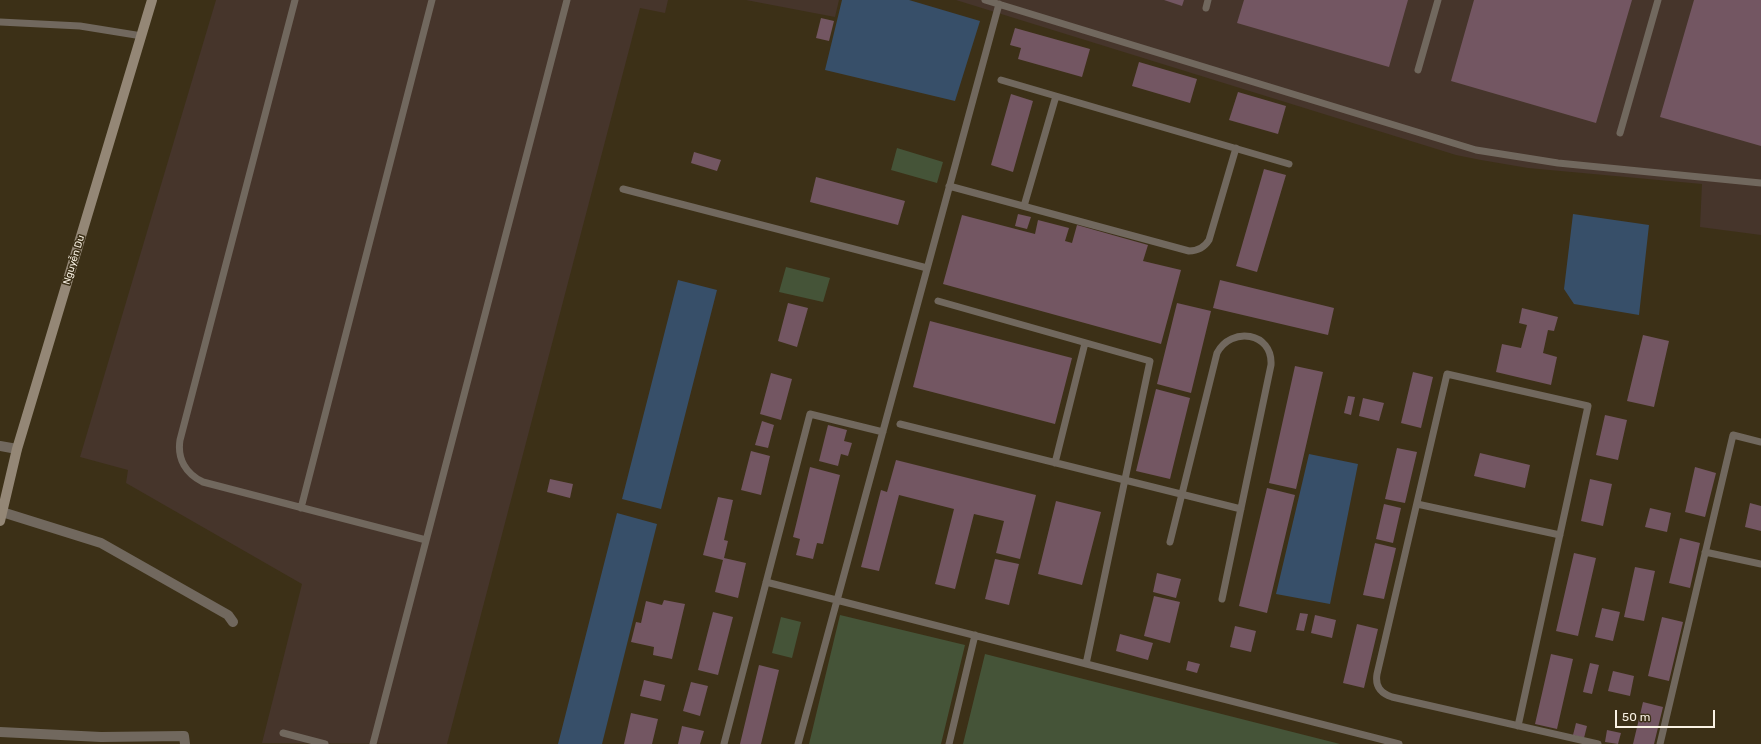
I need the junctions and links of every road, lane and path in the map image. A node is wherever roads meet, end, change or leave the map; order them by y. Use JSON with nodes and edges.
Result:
{"nodes":[{"id":1,"x":152,"y":0,"type":"edge"},
{"id":2,"x":295,"y":0,"type":"edge"},
{"id":3,"x":432,"y":0,"type":"edge"},
{"id":4,"x":567,"y":0,"type":"edge"},
{"id":5,"x":985,"y":0,"type":"edge"},
{"id":6,"x":1208,"y":0,"type":"edge"},
{"id":7,"x":1438,"y":0,"type":"edge"},
{"id":8,"x":1658,"y":0,"type":"edge"},
{"id":9,"x":999,"y":4,"type":"junction"},
{"id":10,"x":1206,"y":8,"type":"dead end"},
{"id":11,"x":0,"y":22,"type":"edge"},
{"id":12,"x":142,"y":36,"type":"junction"},
{"id":13,"x":1418,"y":70,"type":"dead end"},
{"id":14,"x":1001,"y":80,"type":"dead end"},
{"id":15,"x":1056,"y":96,"type":"junction"},
{"id":16,"x":1620,"y":133,"type":"dead end"},
{"id":17,"x":1236,"y":148,"type":"junction"},
{"id":18,"x":1289,"y":164,"type":"dead end"},
{"id":19,"x":1761,"y":183,"type":"edge"},
{"id":20,"x":949,"y":186,"type":"junction"},
{"id":21,"x":623,"y":190,"type":"dead end"},
{"id":22,"x":1024,"y":206,"type":"junction"},
{"id":23,"x":927,"y":268,"type":"junction"},
{"id":24,"x":938,"y":301,"type":"dead end"},
{"id":25,"x":1085,"y":343,"type":"junction"},
{"id":26,"x":900,"y":424,"type":"dead end"},
{"id":27,"x":883,"y":432,"type":"junction"},
{"id":28,"x":1761,"y":442,"type":"edge"},
{"id":29,"x":0,"y":446,"type":"edge"},
{"id":30,"x":17,"y":449,"type":"junction"},
{"id":31,"x":1055,"y":463,"type":"junction"},
{"id":32,"x":1125,"y":480,"type":"junction"},
{"id":33,"x":1182,"y":494,"type":"junction"},
{"id":34,"x":1417,"y":504,"type":"junction"},
{"id":35,"x":301,"y":508,"type":"junction"},
{"id":36,"x":1241,"y":509,"type":"junction"},
{"id":37,"x":1,"y":517,"type":"edge"},
{"id":38,"x":1560,"y":535,"type":"junction"},
{"id":39,"x":426,"y":540,"type":"junction"},
{"id":40,"x":1170,"y":542,"type":"dead end"},
{"id":41,"x":1705,"y":552,"type":"junction"},
{"id":42,"x":1761,"y":564,"type":"edge"},
{"id":43,"x":766,"y":582,"type":"junction"},
{"id":44,"x":1222,"y":599,"type":"dead end"},
{"id":45,"x":837,"y":600,"type":"junction"},
{"id":46,"x":233,"y":622,"type":"dead end"},
{"id":47,"x":975,"y":635,"type":"junction"},
{"id":48,"x":1086,"y":664,"type":"junction"},
{"id":49,"x":1518,"y":726,"type":"junction"},
{"id":50,"x":0,"y":732,"type":"edge"},
{"id":51,"x":283,"y":733,"type":"dead end"},
{"id":52,"x":101,"y":740,"type":"edge"},
{"id":53,"x":185,"y":744,"type":"edge"},
{"id":54,"x":325,"y":744,"type":"edge"},
{"id":55,"x":373,"y":744,"type":"edge"},
{"id":56,"x":724,"y":744,"type":"edge"},
{"id":57,"x":798,"y":744,"type":"edge"},
{"id":58,"x":949,"y":744,"type":"edge"},
{"id":59,"x":1399,"y":744,"type":"edge"},
{"id":60,"x":1598,"y":744,"type":"edge"},
{"id":61,"x":1660,"y":744,"type":"edge"}],
"edges":[{"from":1,"to":12,"type":"main road","name":"Nguyễn Du"},
{"from":2,"to":35,"type":"lane"},
{"from":3,"to":35,"type":"lane"},
{"from":4,"to":39,"type":"lane"},
{"from":5,"to":9,"type":"lane"},
{"from":6,"to":10,"type":"lane"},
{"from":7,"to":13,"type":"lane"},
{"from":8,"to":16,"type":"lane"},
{"from":9,"to":19,"type":"lane"},
{"from":9,"to":20,"type":"lane"},
{"from":11,"to":12,"type":"lane"},
{"from":12,"to":30,"type":"main road","name":"Nguyễn Du"},
{"from":14,"to":15,"type":"lane"},
{"from":15,"to":17,"type":"lane"},
{"from":15,"to":22,"type":"lane"},
{"from":17,"to":18,"type":"lane"},
{"from":17,"to":22,"type":"lane"},
{"from":20,"to":22,"type":"lane"},
{"from":20,"to":23,"type":"lane"},
{"from":21,"to":23,"type":"lane"},
{"from":23,"to":27,"type":"lane"},
{"from":24,"to":25,"type":"lane"},
{"from":25,"to":31,"type":"lane"},
{"from":25,"to":32,"type":"lane"},
{"from":26,"to":31,"type":"lane"},
{"from":27,"to":43,"type":"lane"},
{"from":27,"to":45,"type":"lane"},
{"from":28,"to":41,"type":"lane"},
{"from":29,"to":30,"type":"street"},
{"from":30,"to":37,"type":"main road","name":"Nguyễn Du"},
{"from":31,"to":32,"type":"lane"},
{"from":32,"to":33,"type":"lane"},
{"from":32,"to":48,"type":"lane"},
{"from":33,"to":36,"type":"lane"},
{"from":33,"to":36,"type":"lane"},
{"from":33,"to":40,"type":"lane"},
{"from":34,"to":38,"type":"lane"},
{"from":34,"to":38,"type":"lane"},
{"from":34,"to":49,"type":"lane"},
{"from":35,"to":39,"type":"lane"},
{"from":36,"to":44,"type":"lane"},
{"from":37,"to":46,"type":"street"},
{"from":38,"to":49,"type":"lane"},
{"from":39,"to":55,"type":"lane"},
{"from":41,"to":42,"type":"lane"},
{"from":41,"to":61,"type":"lane"},
{"from":43,"to":45,"type":"lane"},
{"from":43,"to":56,"type":"lane"},
{"from":45,"to":47,"type":"lane"},
{"from":45,"to":57,"type":"lane"},
{"from":47,"to":48,"type":"lane"},
{"from":47,"to":58,"type":"lane"},
{"from":48,"to":59,"type":"lane"},
{"from":49,"to":60,"type":"lane"},
{"from":50,"to":52,"type":"street"},
{"from":51,"to":54,"type":"lane"},
{"from":52,"to":53,"type":"street"}]}
